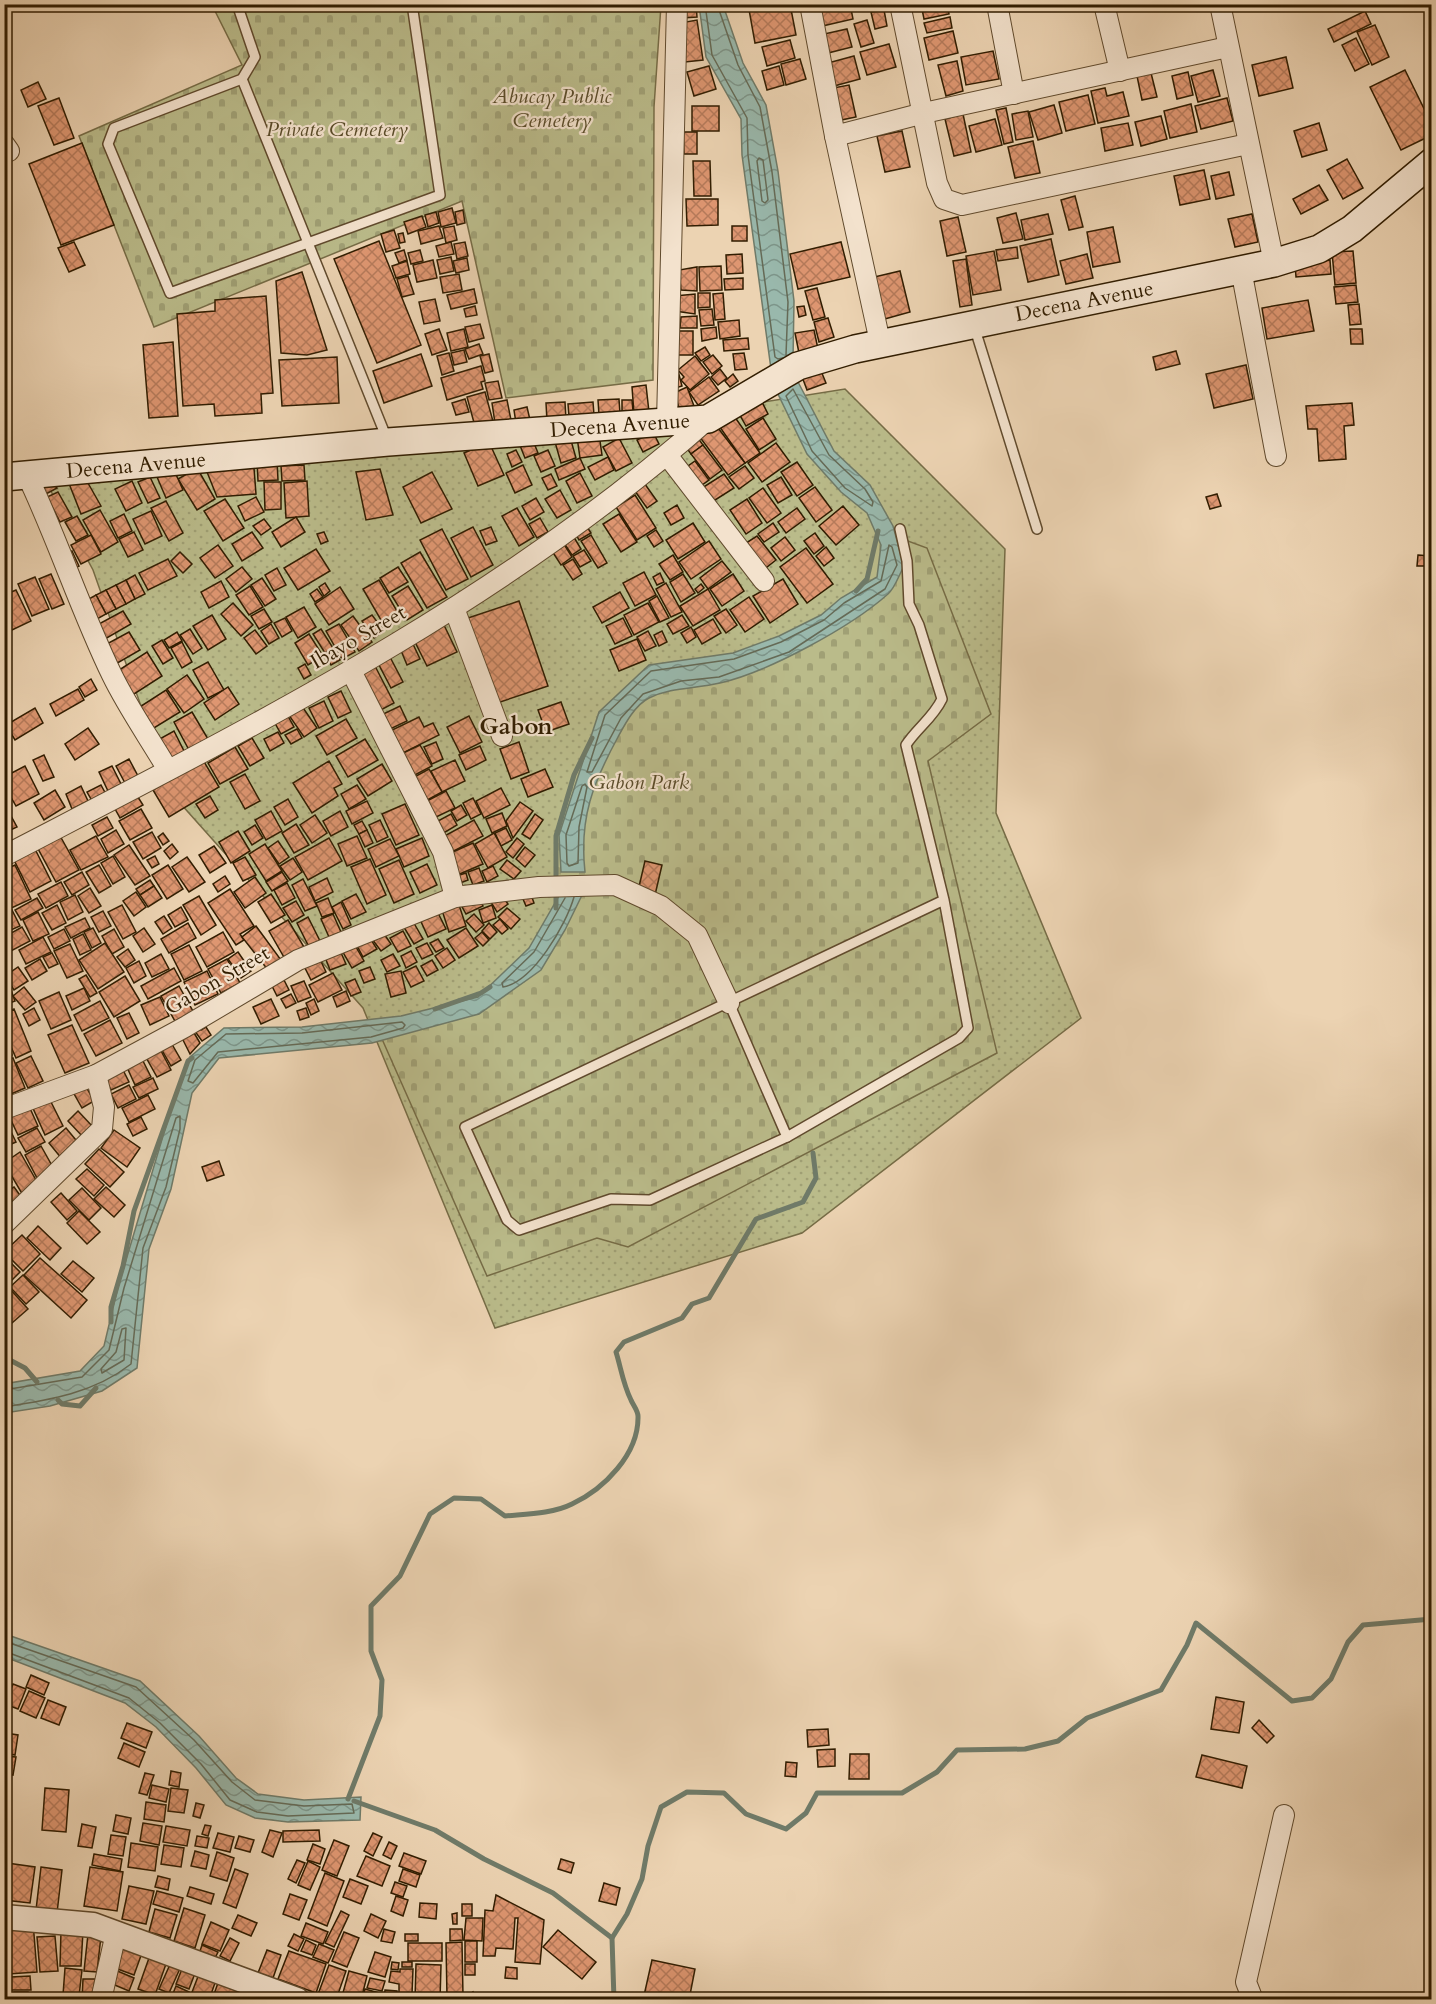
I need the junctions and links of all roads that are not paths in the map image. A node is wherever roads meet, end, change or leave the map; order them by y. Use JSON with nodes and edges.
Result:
{"nodes":[{"id":1,"x":237,"y":4,"type":"edge"},
{"id":2,"x":412,"y":4,"type":"edge"},
{"id":3,"x":677,"y":4,"type":"edge"},
{"id":4,"x":810,"y":4,"type":"edge"},
{"id":5,"x":900,"y":4,"type":"edge"},
{"id":6,"x":997,"y":4,"type":"edge"},
{"id":7,"x":1104,"y":4,"type":"edge"},
{"id":8,"x":1220,"y":4,"type":"edge"},
{"id":9,"x":1228,"y":46,"type":"junction"},
{"id":10,"x":1120,"y":71,"type":"junction"},
{"id":11,"x":242,"y":79,"type":"junction"},
{"id":12,"x":1014,"y":94,"type":"junction"},
{"id":13,"x":924,"y":113,"type":"junction"},
{"id":14,"x":835,"y":136,"type":"junction"},
{"id":15,"x":1248,"y":144,"type":"junction"},
{"id":16,"x":1431,"y":162,"type":"edge"},
{"id":17,"x":308,"y":243,"type":"junction"},
{"id":18,"x":1274,"y":263,"type":"junction"},
{"id":19,"x":1241,"y":269,"type":"junction"},
{"id":20,"x":974,"y":323,"type":"junction"},
{"id":21,"x":880,"y":342,"type":"junction"},
{"id":22,"x":708,"y":419,"type":"junction"},
{"id":23,"x":667,"y":422,"type":"junction"},
{"id":24,"x":388,"y":442,"type":"junction"},
{"id":25,"x":667,"y":455,"type":"junction"},
{"id":26,"x":1276,"y":456,"type":"dead end"},
{"id":27,"x":16,"y":476,"type":"edge"},
{"id":28,"x":900,"y":529,"type":"dead end"},
{"id":29,"x":1037,"y":529,"type":"dead end"},
{"id":30,"x":764,"y":581,"type":"dead end"},
{"id":31,"x":454,"y":608,"type":"junction"},
{"id":32,"x":351,"y":671,"type":"junction"},
{"id":33,"x":502,"y":736,"type":"dead end"},
{"id":34,"x":168,"y":770,"type":"junction"},
{"id":35,"x":4,"y":856,"type":"edge"},
{"id":36,"x":455,"y":897,"type":"junction"},
{"id":37,"x":944,"y":900,"type":"junction"},
{"id":38,"x":729,"y":1003,"type":"junction"},
{"id":39,"x":96,"y":1075,"type":"junction"},
{"id":40,"x":4,"y":1109,"type":"edge"},
{"id":41,"x":787,"y":1137,"type":"junction"},
{"id":42,"x":4,"y":1224,"type":"edge"},
{"id":43,"x":1284,"y":1815,"type":"dead end"},
{"id":44,"x":4,"y":1917,"type":"edge"},
{"id":45,"x":116,"y":1933,"type":"junction"},
{"id":46,"x":101,"y":2000,"type":"edge"},
{"id":47,"x":297,"y":2000,"type":"edge"},
{"id":48,"x":1253,"y":2000,"type":"edge"}],
"edges":[{"from":1,"to":11,"type":"lane"},
{"from":2,"to":17,"type":"lane"},
{"from":3,"to":23,"type":"street"},
{"from":4,"to":14,"type":"street"},
{"from":5,"to":13,"type":"street"},
{"from":6,"to":12,"type":"street"},
{"from":7,"to":10,"type":"street"},
{"from":8,"to":9,"type":"street"},
{"from":9,"to":10,"type":"street"},
{"from":9,"to":15,"type":"street"},
{"from":10,"to":12,"type":"street"},
{"from":11,"to":17,"type":"lane"},
{"from":11,"to":17,"type":"lane"},
{"from":12,"to":13,"type":"street"},
{"from":13,"to":14,"type":"street"},
{"from":13,"to":15,"type":"street"},
{"from":14,"to":21,"type":"street"},
{"from":15,"to":18,"type":"street"},
{"from":16,"to":18,"type":"main road","name":"Decena Avenue"},
{"from":17,"to":24,"type":"lane"},
{"from":18,"to":19,"type":"main road","name":"Decena Avenue"},
{"from":19,"to":20,"type":"main road","name":"Decena Avenue"},
{"from":19,"to":26,"type":"street"},
{"from":20,"to":21,"type":"main road","name":"Decena Avenue"},
{"from":20,"to":29,"type":"lane"},
{"from":21,"to":22,"type":"main road","name":"Decena Avenue"},
{"from":22,"to":23,"type":"main road","name":"Decena Avenue"},
{"from":22,"to":25,"type":"street","name":"Ibayo Street"},
{"from":23,"to":24,"type":"main road","name":"Decena Avenue"},
{"from":24,"to":27,"type":"main road","name":"Decena Avenue"},
{"from":25,"to":30,"type":"street"},
{"from":25,"to":31,"type":"street","name":"Ibayo Street"},
{"from":27,"to":34,"type":"street"},
{"from":28,"to":37,"type":"lane"},
{"from":31,"to":32,"type":"street","name":"Ibayo Street"},
{"from":31,"to":33,"type":"street"},
{"from":32,"to":34,"type":"street","name":"Ibayo Street"},
{"from":32,"to":36,"type":"street"},
{"from":34,"to":35,"type":"street","name":"Ibayo Street"},
{"from":36,"to":38,"type":"street","name":"Gabon Street"},
{"from":36,"to":39,"type":"street","name":"Gabon Street"},
{"from":37,"to":38,"type":"lane"},
{"from":37,"to":41,"type":"lane"},
{"from":38,"to":41,"type":"lane"},
{"from":38,"to":41,"type":"lane"},
{"from":39,"to":40,"type":"street","name":"Gabon Street"},
{"from":39,"to":42,"type":"street"},
{"from":43,"to":48,"type":"street"},
{"from":44,"to":45,"type":"street"},
{"from":45,"to":46,"type":"street"},
{"from":45,"to":47,"type":"street"}]}
